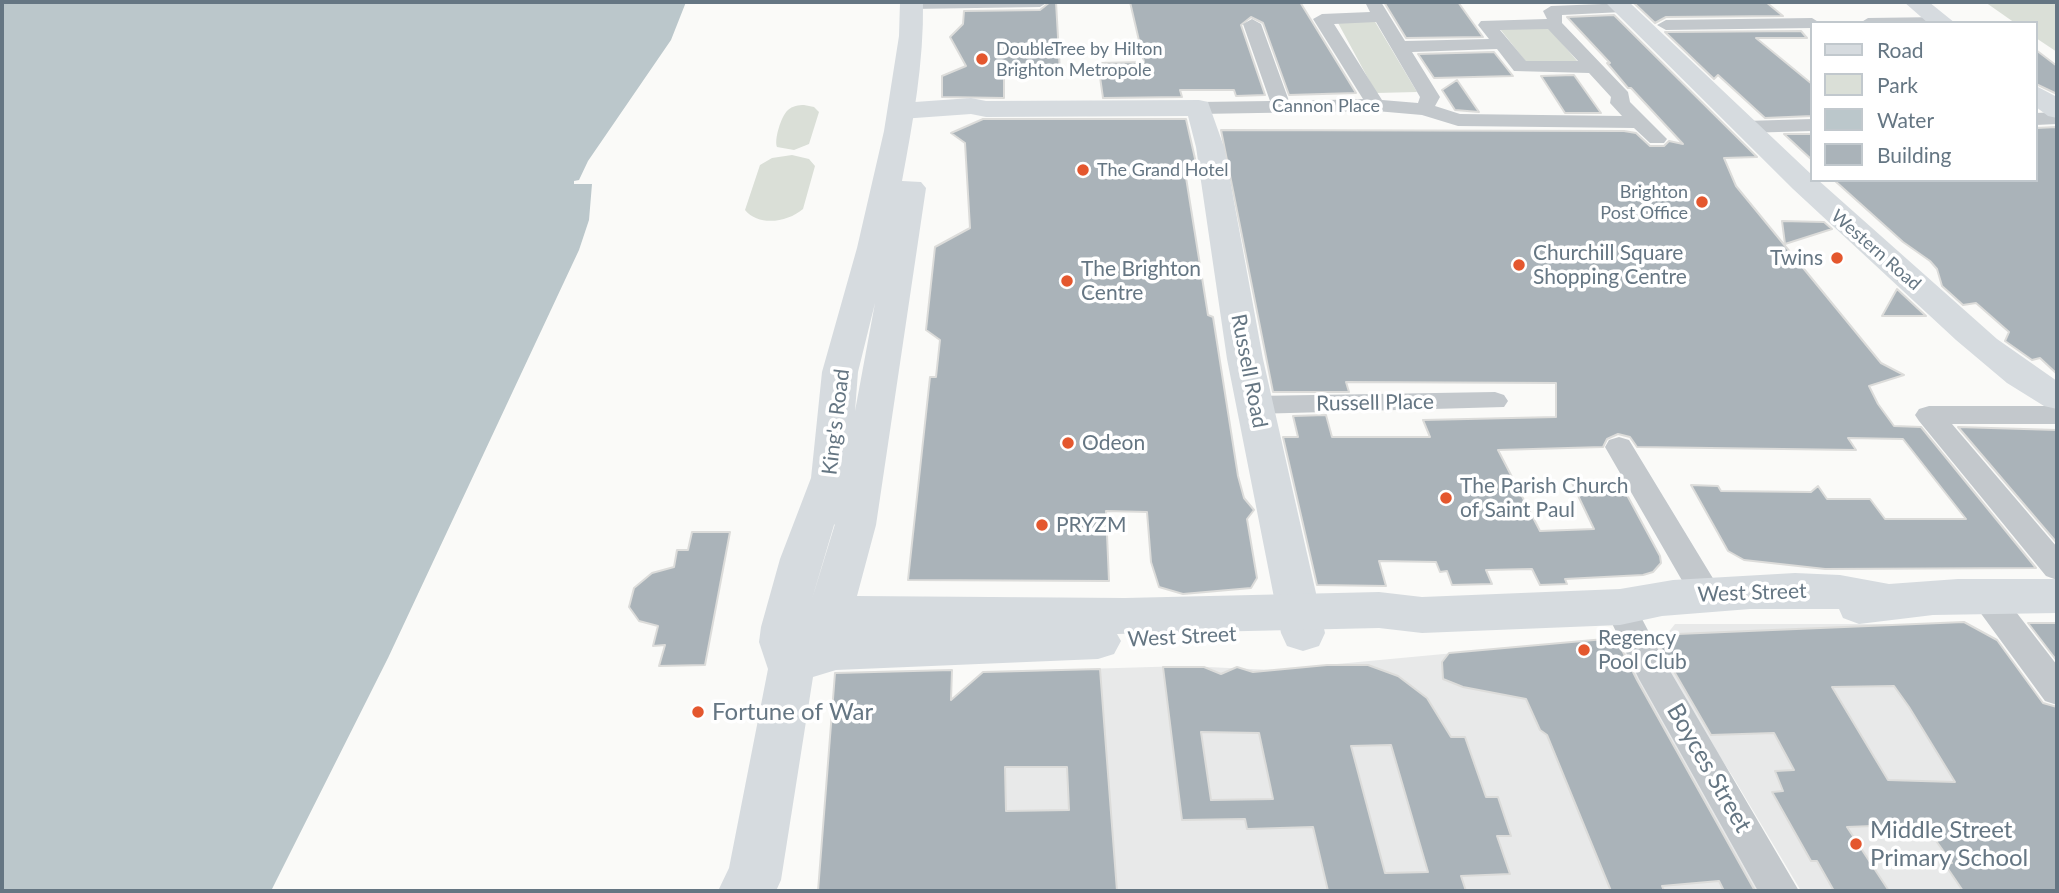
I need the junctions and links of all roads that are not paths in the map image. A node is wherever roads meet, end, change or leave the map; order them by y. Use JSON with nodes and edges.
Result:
{"nodes":[{"id":1,"x":1040,"y":2,"type":"edge"},
{"id":2,"x":1914,"y":2,"type":"edge"},
{"id":3,"x":923,"y":3,"type":"edge"},
{"id":4,"x":1619,"y":4,"type":"edge"},
{"id":5,"x":1377,"y":9,"type":"edge"},
{"id":6,"x":1941,"y":21,"type":"edge"},
{"id":7,"x":1811,"y":23,"type":"edge"},
{"id":8,"x":1252,"y":24,"type":"dead end"},
{"id":9,"x":1553,"y":24,"type":"junction"},
{"id":10,"x":1667,"y":25,"type":"dead end"},
{"id":11,"x":1501,"y":44,"type":"junction"},
{"id":12,"x":1399,"y":47,"type":"junction"},
{"id":13,"x":1590,"y":67,"type":"junction"},
{"id":14,"x":2038,"y":96,"type":"edge"},
{"id":15,"x":1376,"y":105,"type":"junction"},
{"id":16,"x":1281,"y":106,"type":"junction"},
{"id":17,"x":1199,"y":108,"type":"junction"},
{"id":18,"x":1424,"y":109,"type":"junction"},
{"id":19,"x":2057,"y":110,"type":"edge"},
{"id":20,"x":912,"y":117,"type":"junction"},
{"id":21,"x":2057,"y":118,"type":"edge"},
{"id":22,"x":2038,"y":119,"type":"edge"},
{"id":23,"x":1638,"y":122,"type":"junction"},
{"id":24,"x":1811,"y":125,"type":"edge"},
{"id":25,"x":1745,"y":127,"type":"junction"},
{"id":26,"x":1657,"y":139,"type":"dead end"},
{"id":27,"x":2057,"y":397,"type":"edge"},
{"id":28,"x":1495,"y":401,"type":"dead end"},
{"id":29,"x":1254,"y":405,"type":"junction"},
{"id":30,"x":2057,"y":415,"type":"edge"},
{"id":31,"x":1626,"y":460,"type":"dead end"},
{"id":32,"x":2057,"y":568,"type":"edge"},
{"id":33,"x":1706,"y":594,"type":"junction"},
{"id":34,"x":1985,"y":595,"type":"junction"},
{"id":35,"x":2057,"y":596,"type":"edge"},
{"id":36,"x":1884,"y":600,"type":"junction"},
{"id":37,"x":1620,"y":607,"type":"junction"},
{"id":38,"x":830,"y":614,"type":"junction"},
{"id":39,"x":1300,"y":622,"type":"junction"},
{"id":40,"x":945,"y":632,"type":"junction"},
{"id":41,"x":793,"y":666,"type":"junction"},
{"id":42,"x":2057,"y":691,"type":"edge"},
{"id":43,"x":753,"y":887,"type":"edge"},
{"id":44,"x":1779,"y":891,"type":"edge"}],
"edges":[{"from":1,"to":3,"type":"street"},
{"from":2,"to":6,"type":"main road"},
{"from":3,"to":20,"type":"main road","name":"King's Road"},
{"from":4,"to":9,"type":"street"},
{"from":4,"to":25,"type":"main road","name":"Western Road"},
{"from":5,"to":12,"type":"street"},
{"from":5,"to":15,"type":"street"},
{"from":7,"to":10,"type":"street"},
{"from":8,"to":16,"type":"street"},
{"from":9,"to":11,"type":"street"},
{"from":9,"to":13,"type":"street"},
{"from":11,"to":12,"type":"street"},
{"from":11,"to":13,"type":"street"},
{"from":12,"to":18,"type":"street"},
{"from":13,"to":23,"type":"street"},
{"from":14,"to":19,"type":"main road"},
{"from":15,"to":16,"type":"street","name":"Cannon Place"},
{"from":15,"to":18,"type":"street","name":"Cannon Place"},
{"from":16,"to":17,"type":"street","name":"Cannon Place"},
{"from":17,"to":20,"type":"main road","name":"Cannon Place"},
{"from":17,"to":29,"type":"main road","name":"Russell Road"},
{"from":18,"to":23,"type":"street","name":"Cannon Place"},
{"from":20,"to":38,"type":"main road","name":"King's Road"},
{"from":20,"to":41,"type":"main road","name":"King's Road"},
{"from":21,"to":22,"type":"street"},
{"from":23,"to":26,"type":"street"},
{"from":24,"to":25,"type":"street"},
{"from":25,"to":27,"type":"main road","name":"Western Road"},
{"from":28,"to":29,"type":"street","name":"Russell Place"},
{"from":29,"to":39,"type":"main road","name":"Russell Road"},
{"from":30,"to":32,"type":"street"},
{"from":31,"to":33,"type":"street"},
{"from":33,"to":36,"type":"main road","name":"West Street"},
{"from":33,"to":37,"type":"main road","name":"West Street"},
{"from":34,"to":35,"type":"main road","name":"West Street"},
{"from":34,"to":36,"type":"main road","name":"West Street"},
{"from":34,"to":42,"type":"street"},
{"from":36,"to":37,"type":"main road","name":"West Street"},
{"from":37,"to":39,"type":"main road","name":"West Street"},
{"from":37,"to":44,"type":"street","name":"Boyces Street"},
{"from":38,"to":40,"type":"main road"},
{"from":38,"to":41,"type":"main road"},
{"from":39,"to":40,"type":"main road","name":"West Street"},
{"from":40,"to":41,"type":"main road"},
{"from":41,"to":43,"type":"main road","name":"King's Road"}]}
